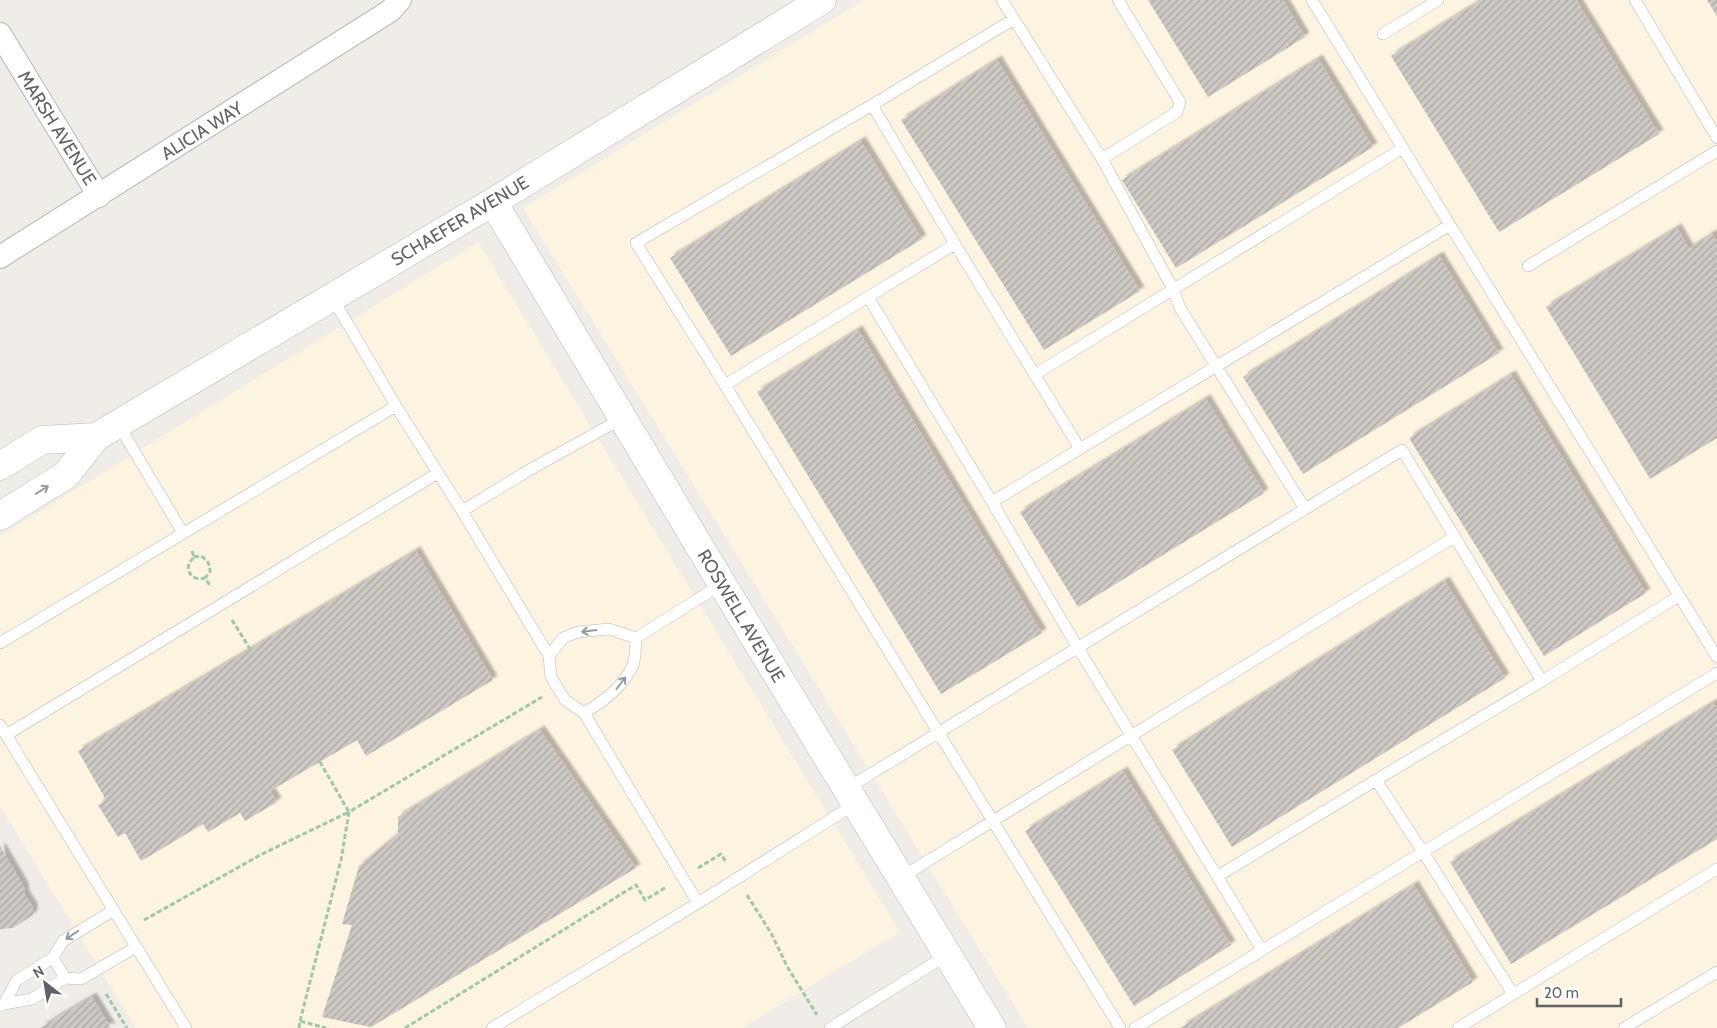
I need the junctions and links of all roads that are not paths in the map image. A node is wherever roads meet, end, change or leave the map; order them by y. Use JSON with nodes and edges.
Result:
{"nodes":[{"id":1,"x":400,"y":0,"type":"edge"},
{"id":2,"x":822,"y":0,"type":"edge"},
{"id":3,"x":1002,"y":0,"type":"edge"},
{"id":4,"x":1118,"y":0,"type":"edge"},
{"id":5,"x":1312,"y":0,"type":"edge"},
{"id":6,"x":1438,"y":0,"type":"edge"},
{"id":7,"x":1635,"y":0,"type":"edge"},
{"id":8,"x":1014,"y":19,"type":"junction"},
{"id":9,"x":0,"y":34,"type":"edge"},
{"id":10,"x":1382,"y":34,"type":"dead end"},
{"id":11,"x":872,"y":106,"type":"junction"},
{"id":12,"x":1717,"y":138,"type":"edge"},
{"id":13,"x":1403,"y":148,"type":"junction"},
{"id":14,"x":1717,"y":151,"type":"edge"},
{"id":15,"x":1102,"y":159,"type":"junction"},
{"id":16,"x":99,"y":196,"type":"junction"},
{"id":17,"x":493,"y":202,"type":"junction"},
{"id":18,"x":1450,"y":225,"type":"junction"},
{"id":19,"x":955,"y":244,"type":"junction"},
{"id":20,"x":0,"y":257,"type":"edge"},
{"id":21,"x":1528,"y":266,"type":"dead end"},
{"id":22,"x":1173,"y":289,"type":"junction"},
{"id":23,"x":332,"y":297,"type":"junction"},
{"id":24,"x":868,"y":297,"type":"junction"},
{"id":25,"x":1216,"y":367,"type":"junction"},
{"id":26,"x":1034,"y":374,"type":"junction"},
{"id":27,"x":725,"y":385,"type":"junction"},
{"id":28,"x":396,"y":406,"type":"junction"},
{"id":29,"x":623,"y":418,"type":"junction"},
{"id":30,"x":107,"y":430,"type":"junction"},
{"id":31,"x":1080,"y":449,"type":"junction"},
{"id":32,"x":0,"y":466,"type":"edge"},
{"id":33,"x":438,"y":473,"type":"junction"},
{"id":34,"x":992,"y":502,"type":"junction"},
{"id":35,"x":1305,"y":509,"type":"junction"},
{"id":36,"x":462,"y":511,"type":"junction"},
{"id":37,"x":0,"y":516,"type":"edge"},
{"id":38,"x":183,"y":534,"type":"junction"},
{"id":39,"x":1454,"y":537,"type":"junction"},
{"id":40,"x":722,"y":584,"type":"junction"},
{"id":41,"x":1679,"y":596,"type":"junction"},
{"id":42,"x":636,"y":638,"type":"junction"},
{"id":43,"x":0,"y":643,"type":"edge"},
{"id":44,"x":1078,"y":648,"type":"junction"},
{"id":45,"x":549,"y":656,"type":"junction"},
{"id":46,"x":1717,"y":657,"type":"edge"},
{"id":47,"x":1717,"y":673,"type":"edge"},
{"id":48,"x":1542,"y":681,"type":"junction"},
{"id":49,"x":584,"y":713,"type":"junction"},
{"id":50,"x":3,"y":730,"type":"edge"},
{"id":51,"x":939,"y":732,"type":"junction"},
{"id":52,"x":1132,"y":734,"type":"junction"},
{"id":53,"x":1376,"y":780,"type":"junction"},
{"id":54,"x":850,"y":796,"type":"junction"},
{"id":55,"x":992,"y":820,"type":"junction"},
{"id":56,"x":1422,"y":852,"type":"junction"},
{"id":57,"x":1717,"y":869,"type":"edge"},
{"id":58,"x":1218,"y":876,"type":"junction"},
{"id":59,"x":900,"y":878,"type":"junction"},
{"id":60,"x":698,"y":903,"type":"junction"},
{"id":61,"x":114,"y":910,"type":"junction"},
{"id":62,"x":136,"y":947,"type":"junction"},
{"id":63,"x":1262,"y":950,"type":"junction"},
{"id":64,"x":947,"y":955,"type":"junction"},
{"id":65,"x":53,"y":958,"type":"junction"},
{"id":66,"x":1717,"y":972,"type":"edge"},
{"id":67,"x":65,"y":978,"type":"junction"},
{"id":68,"x":1514,"y":994,"type":"junction"},
{"id":69,"x":2,"y":1005,"type":"edge"},
{"id":70,"x":186,"y":1028,"type":"edge"},
{"id":71,"x":492,"y":1028,"type":"edge"},
{"id":72,"x":830,"y":1028,"type":"edge"},
{"id":73,"x":992,"y":1028,"type":"edge"},
{"id":74,"x":1120,"y":1028,"type":"edge"},
{"id":75,"x":1135,"y":1028,"type":"edge"},
{"id":76,"x":1458,"y":1028,"type":"edge"},
{"id":77,"x":1624,"y":1028,"type":"edge"}],
"edges":[{"from":1,"to":16,"type":"street","name":"ALICIA WAY"},
{"from":2,"to":17,"type":"main road","name":"SCHAEFER AVENUE"},
{"from":3,"to":8,"type":"lane"},
{"from":4,"to":15,"type":"lane"},
{"from":5,"to":13,"type":"lane"},
{"from":6,"to":10,"type":"lane"},
{"from":7,"to":12,"type":"lane"},
{"from":8,"to":11,"type":"lane"},
{"from":8,"to":15,"type":"lane"},
{"from":9,"to":16,"type":"street","name":"MARSH AVENUE"},
{"from":11,"to":19,"type":"lane"},
{"from":11,"to":27,"type":"lane"},
{"from":13,"to":18,"type":"lane"},
{"from":13,"to":22,"type":"lane"},
{"from":14,"to":21,"type":"lane"},
{"from":15,"to":22,"type":"lane"},
{"from":16,"to":20,"type":"street","name":"ALICIA WAY"},
{"from":17,"to":23,"type":"main road","name":"SCHAEFER AVENUE"},
{"from":17,"to":29,"type":"main road","name":"ROSWELL AVENUE"},
{"from":18,"to":25,"type":"lane"},
{"from":18,"to":41,"type":"lane"},
{"from":19,"to":24,"type":"lane"},
{"from":19,"to":26,"type":"lane"},
{"from":22,"to":25,"type":"lane"},
{"from":22,"to":26,"type":"lane"},
{"from":23,"to":28,"type":"lane"},
{"from":23,"to":30,"type":"main road","name":"SCHAEFER AVENUE"},
{"from":24,"to":27,"type":"lane"},
{"from":24,"to":34,"type":"lane"},
{"from":25,"to":31,"type":"lane"},
{"from":25,"to":35,"type":"lane"},
{"from":26,"to":31,"type":"lane"},
{"from":27,"to":51,"type":"lane"},
{"from":28,"to":33,"type":"lane"},
{"from":28,"to":38,"type":"lane"},
{"from":29,"to":36,"type":"lane"},
{"from":29,"to":40,"type":"main road","name":"ROSWELL AVENUE"},
{"from":30,"to":32,"type":"main road","name":"SCHAEFER AVENUE"},
{"from":37,"to":30,"type":"main road","name":"SCHAEFER AVENUE","one_way":true},
{"from":30,"to":38,"type":"lane"},
{"from":31,"to":34,"type":"lane"},
{"from":33,"to":36,"type":"lane"},
{"from":33,"to":50,"type":"lane"},
{"from":34,"to":44,"type":"lane"},
{"from":35,"to":39,"type":"lane"},
{"from":35,"to":44,"type":"lane"},
{"from":36,"to":45,"type":"lane"},
{"from":38,"to":43,"type":"lane"},
{"from":39,"to":48,"type":"lane"},
{"from":39,"to":52,"type":"lane"},
{"from":40,"to":42,"type":"lane"},
{"from":40,"to":54,"type":"main road","name":"ROSWELL AVENUE"},
{"from":41,"to":46,"type":"lane"},
{"from":41,"to":48,"type":"lane"},
{"from":42,"to":45,"type":"lane","one_way":true},
{"from":49,"to":42,"type":"lane","one_way":true},
{"from":44,"to":51,"type":"lane"},
{"from":44,"to":52,"type":"lane"},
{"from":45,"to":49,"type":"lane"},
{"from":47,"to":56,"type":"lane"},
{"from":48,"to":53,"type":"lane"},
{"from":49,"to":60,"type":"lane"},
{"from":50,"to":61,"type":"lane"},
{"from":51,"to":54,"type":"lane"},
{"from":51,"to":55,"type":"lane"},
{"from":52,"to":55,"type":"lane"},
{"from":52,"to":58,"type":"lane"},
{"from":53,"to":56,"type":"lane"},
{"from":53,"to":58,"type":"lane"},
{"from":54,"to":59,"type":"main road","name":"ROSWELL AVENUE"},
{"from":54,"to":60,"type":"lane"},
{"from":55,"to":59,"type":"lane"},
{"from":55,"to":74,"type":"lane"},
{"from":56,"to":63,"type":"lane"},
{"from":56,"to":68,"type":"lane"},
{"from":57,"to":68,"type":"lane"},
{"from":58,"to":63,"type":"lane"},
{"from":59,"to":64,"type":"main road","name":"ROSWELL AVENUE"},
{"from":60,"to":71,"type":"lane"},
{"from":61,"to":62,"type":"lane"},
{"from":61,"to":65,"type":"lane","one_way":true},
{"from":62,"to":67,"type":"lane"},
{"from":62,"to":70,"type":"lane"},
{"from":63,"to":75,"type":"lane"},
{"from":64,"to":72,"type":"lane"},
{"from":64,"to":73,"type":"main road","name":"ROSWELL AVENUE"},
{"from":65,"to":67,"type":"lane"},
{"from":65,"to":69,"type":"lane"},
{"from":66,"to":77,"type":"lane"},
{"from":67,"to":69,"type":"lane"},
{"from":68,"to":76,"type":"lane"}]}
